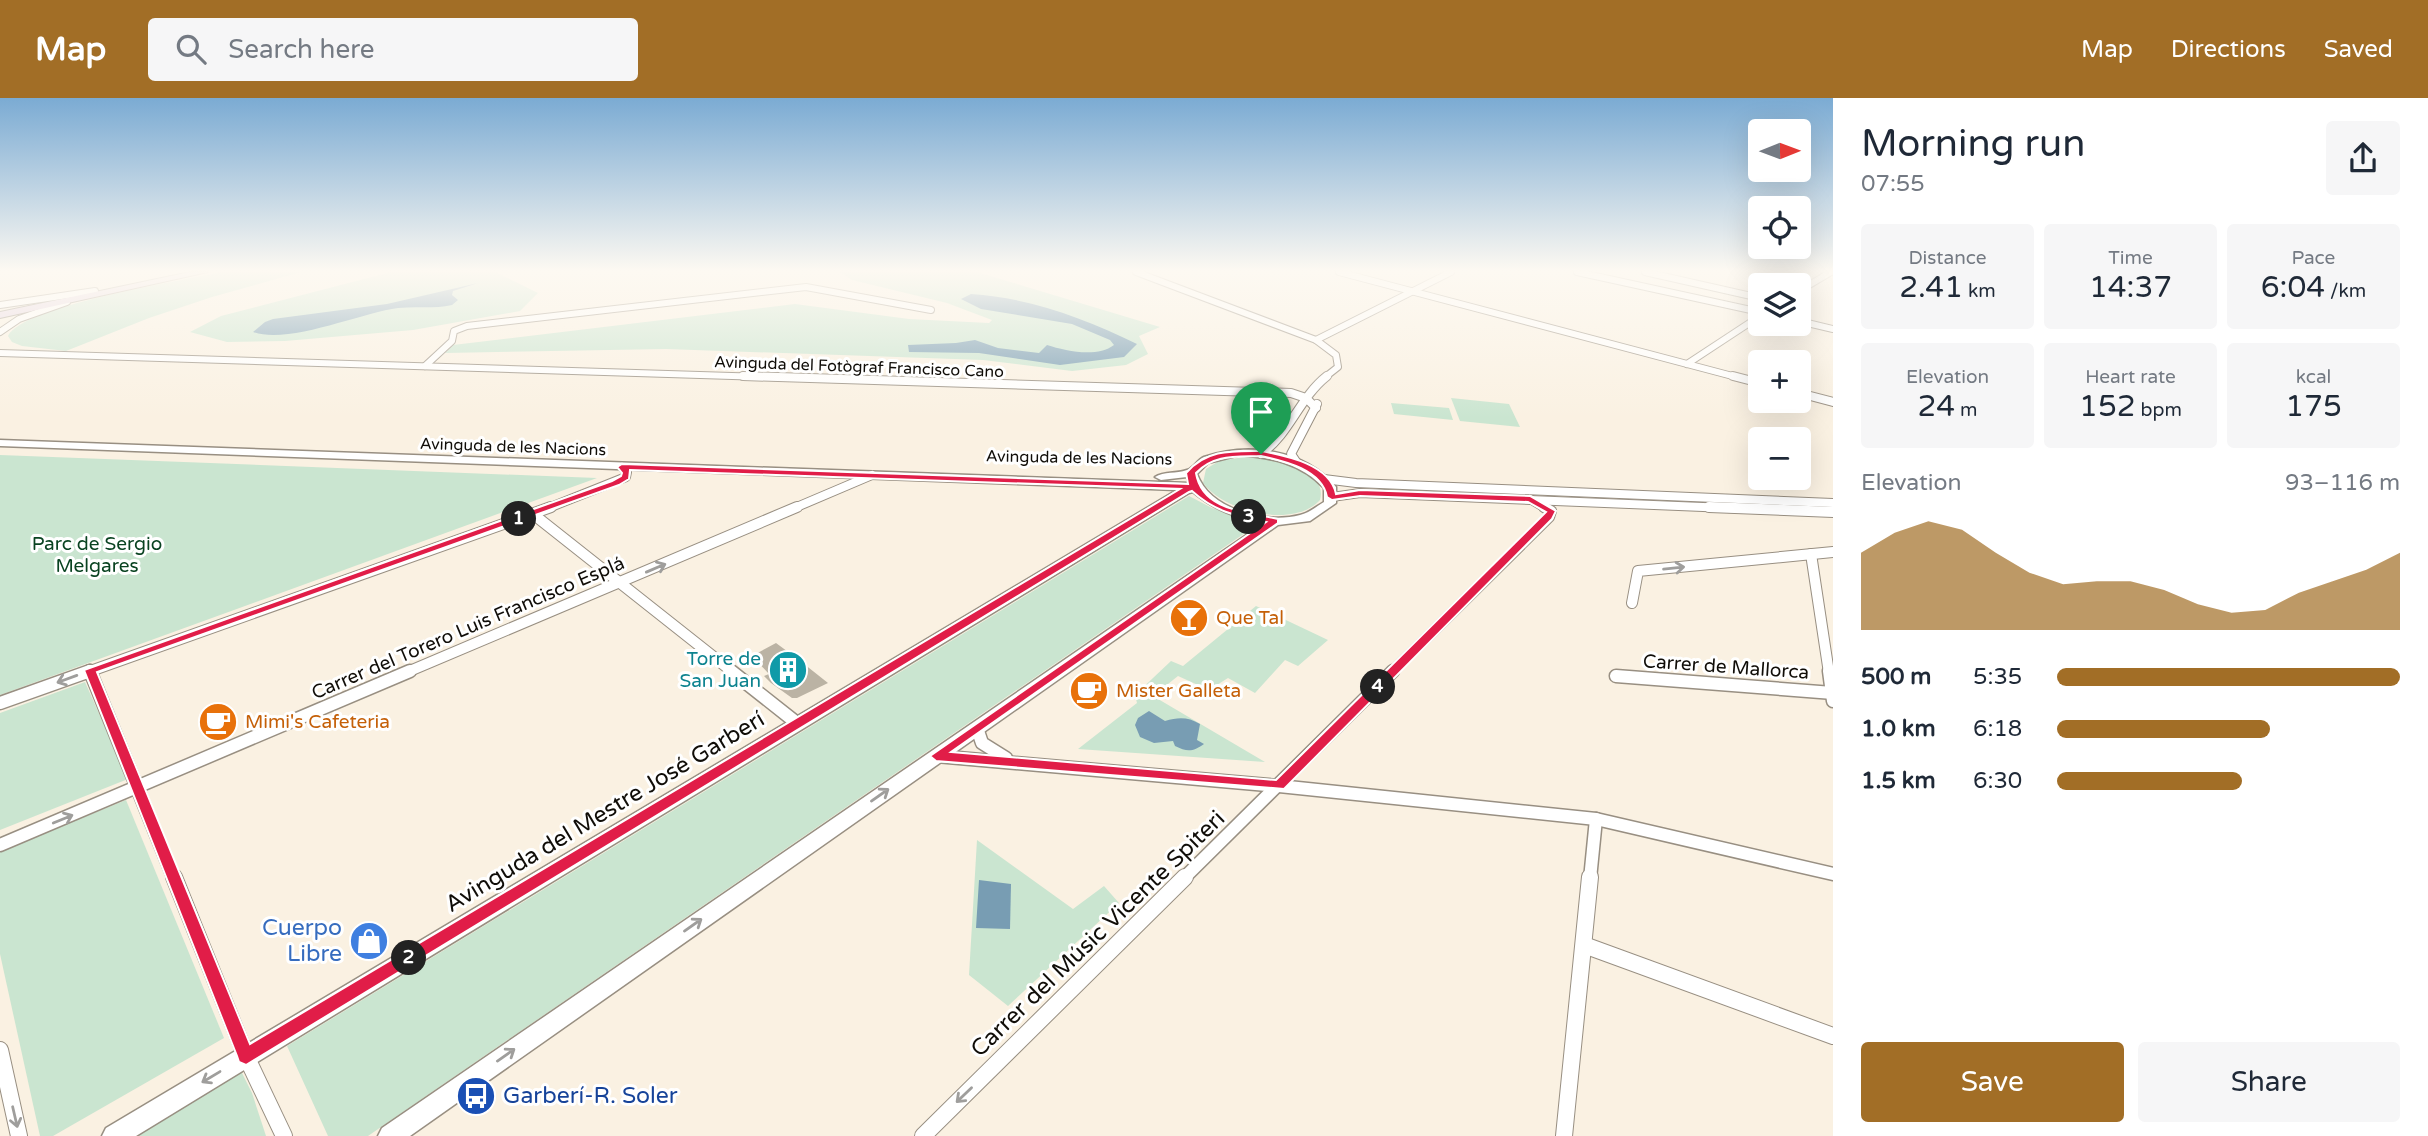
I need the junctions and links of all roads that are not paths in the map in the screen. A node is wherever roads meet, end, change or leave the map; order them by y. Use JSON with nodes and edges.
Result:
{"nodes":[{"id":1,"x":18,"y":320,"type":"edge"},
{"id":2,"x":516,"y":320,"type":"edge"},
{"id":3,"x":1264,"y":320,"type":"edge"},
{"id":4,"x":1355,"y":320,"type":"edge"},
{"id":5,"x":1521,"y":320,"type":"edge"},
{"id":6,"x":1748,"y":322,"type":"edge"},
{"id":7,"x":1811,"y":324,"type":"edge"},
{"id":8,"x":1833,"y":329,"type":"edge"},
{"id":9,"x":0,"y":332,"type":"edge"},
{"id":10,"x":1316,"y":340,"type":"junction"},
{"id":11,"x":0,"y":343,"type":"edge"},
{"id":12,"x":0,"y":353,"type":"edge"},
{"id":13,"x":33,"y":353,"type":"junction"},
{"id":14,"x":1687,"y":364,"type":"junction"},
{"id":15,"x":425,"y":366,"type":"junction"},
{"id":16,"x":1748,"y":380,"type":"edge"},
{"id":17,"x":1314,"y":386,"type":"junction"},
{"id":18,"x":1263,"y":393,"type":"junction"},
{"id":19,"x":1291,"y":393,"type":"junction"},
{"id":20,"x":1811,"y":396,"type":"edge"},
{"id":21,"x":1306,"y":398,"type":"junction"},
{"id":22,"x":1833,"y":402,"type":"edge"},
{"id":23,"x":1316,"y":407,"type":"junction"},
{"id":24,"x":1297,"y":411,"type":"junction"},
{"id":25,"x":0,"y":436,"type":"edge"},
{"id":26,"x":0,"y":443,"type":"edge"},
{"id":27,"x":1261,"y":454,"type":"junction"},
{"id":28,"x":1297,"y":463,"type":"junction"},
{"id":29,"x":622,"y":467,"type":"junction"},
{"id":30,"x":872,"y":475,"type":"junction"},
{"id":31,"x":1324,"y":479,"type":"junction"},
{"id":32,"x":1193,"y":483,"type":"junction"},
{"id":33,"x":1127,"y":484,"type":"junction"},
{"id":34,"x":1332,"y":497,"type":"junction"},
{"id":35,"x":1530,"y":499,"type":"junction"},
{"id":36,"x":1833,"y":503,"type":"edge"},
{"id":37,"x":1156,"y":508,"type":"junction"},
{"id":38,"x":1833,"y":512,"type":"edge"},
{"id":39,"x":533,"y":514,"type":"junction"},
{"id":40,"x":1275,"y":521,"type":"junction"},
{"id":41,"x":1833,"y":552,"type":"edge"},
{"id":42,"x":1811,"y":554,"type":"junction"},
{"id":43,"x":619,"y":583,"type":"junction"},
{"id":44,"x":1632,"y":603,"type":"dead end"},
{"id":45,"x":90,"y":670,"type":"junction"},
{"id":46,"x":1616,"y":676,"type":"dead end"},
{"id":47,"x":1832,"y":696,"type":"edge"},
{"id":48,"x":0,"y":704,"type":"edge"},
{"id":49,"x":798,"y":724,"type":"junction"},
{"id":50,"x":976,"y":728,"type":"junction"},
{"id":51,"x":936,"y":756,"type":"junction"},
{"id":52,"x":1011,"y":761,"type":"junction"},
{"id":53,"x":1279,"y":786,"type":"junction"},
{"id":54,"x":137,"y":788,"type":"junction"},
{"id":55,"x":1596,"y":819,"type":"junction"},
{"id":56,"x":0,"y":845,"type":"edge"},
{"id":57,"x":1833,"y":874,"type":"edge"},
{"id":58,"x":1584,"y":945,"type":"junction"},
{"id":59,"x":1833,"y":1036,"type":"edge"},
{"id":60,"x":0,"y":1050,"type":"edge"},
{"id":61,"x":246,"y":1056,"type":"junction"},
{"id":62,"x":19,"y":1136,"type":"edge"},
{"id":63,"x":114,"y":1136,"type":"edge"},
{"id":64,"x":284,"y":1136,"type":"edge"},
{"id":65,"x":390,"y":1136,"type":"edge"},
{"id":66,"x":922,"y":1136,"type":"edge"},
{"id":67,"x":1564,"y":1136,"type":"edge"}],
"edges":[{"from":1,"to":9,"type":"street"},
{"from":2,"to":15,"type":"street"},
{"from":3,"to":10,"type":"street"},
{"from":4,"to":10,"type":"street"},
{"from":5,"to":14,"type":"street"},
{"from":6,"to":14,"type":"street"},
{"from":7,"to":8,"type":"street"},
{"from":10,"to":17,"type":"street","name":"Avinguda del Fotògraf Francisco Cano"},
{"from":11,"to":13,"type":"street","name":"Avinguda del Fotògraf Francisco Cano"},
{"from":12,"to":13,"type":"street","name":"Avinguda del Fotògraf Francisco Cano"},
{"from":13,"to":15,"type":"street","name":"Avinguda del Fotògraf Francisco Cano"},
{"from":14,"to":16,"type":"street"},
{"from":15,"to":18,"type":"street","name":"Avinguda del Fotògraf Francisco Cano"},
{"from":17,"to":19,"type":"street","name":"Avinguda del Fotògraf Francisco Cano"},
{"from":17,"to":21,"type":"street","name":"Avinguda del Fotògraf Francisco Cano"},
{"from":17,"to":23,"type":"street"},
{"from":18,"to":19,"type":"street","name":"Avinguda del Fotògraf Francisco Cano"},
{"from":18,"to":24,"type":"street"},
{"from":19,"to":21,"type":"street","name":"Avinguda del Fotògraf Francisco Cano"},
{"from":20,"to":22,"type":"street"},
{"from":21,"to":23,"type":"street","name":"Avinguda del Fotògraf Francisco Cano"},
{"from":21,"to":24,"type":"street"},
{"from":23,"to":28,"type":"street"},
{"from":24,"to":27,"type":"street"},
{"from":25,"to":32,"type":"street","name":"Avinguda de les Nacions"},
{"from":26,"to":29,"type":"street","name":"Avinguda de les Nacions"},
{"from":27,"to":28,"type":"street","name":"Avinguda del Mestre José Garberí"},
{"from":27,"to":32,"type":"street","name":"Avinguda del Mestre José Garberí"},
{"from":28,"to":31,"type":"street","name":"Avinguda del Mestre José Garberí"},
{"from":29,"to":30,"type":"street","name":"Avinguda de les Nacions"},
{"from":29,"to":39,"type":"street"},
{"from":30,"to":33,"type":"street","name":"Avinguda de les Nacions"},
{"from":43,"to":30,"type":"street","name":"Carrer del Torero Luis Francisco Esplá","one_way":true},
{"from":31,"to":34,"type":"street"},
{"from":31,"to":36,"type":"street"},
{"from":32,"to":33,"type":"street","name":"Avinguda de les Nacions"},
{"from":32,"to":37,"type":"street","name":"Avinguda del Mestre José Garberí"},
{"from":32,"to":40,"type":"street"},
{"from":33,"to":37,"type":"street"},
{"from":34,"to":35,"type":"street"},
{"from":34,"to":40,"type":"street"},
{"from":35,"to":38,"type":"street"},
{"from":35,"to":53,"type":"street","name":"Carrer del Músic Vicente Spiteri"},
{"from":37,"to":49,"type":"street","name":"Avinguda del Mestre José Garberí"},
{"from":39,"to":43,"type":"street"},
{"from":39,"to":45,"type":"street"},
{"from":40,"to":50,"type":"street"},
{"from":41,"to":42,"type":"street"},
{"from":44,"to":42,"type":"street","one_way":true},
{"from":42,"to":47,"type":"street"},
{"from":43,"to":49,"type":"street"},
{"from":43,"to":54,"type":"street","name":"Carrer del Torero Luis Francisco Esplá"},
{"from":45,"to":48,"type":"street","one_way":true},
{"from":45,"to":54,"type":"street"},
{"from":46,"to":47,"type":"street","name":"Carrer de Mallorca"},
{"from":49,"to":61,"type":"street","name":"Avinguda del Mestre José Garberí"},
{"from":50,"to":51,"type":"street"},
{"from":50,"to":52,"type":"street"},
{"from":51,"to":52,"type":"street"},
{"from":65,"to":51,"type":"street","one_way":true},
{"from":52,"to":53,"type":"street"},
{"from":53,"to":55,"type":"street"},
{"from":53,"to":66,"type":"street","name":"Carrer del Músic Vicente Spiteri","one_way":true},
{"from":56,"to":54,"type":"street","name":"Carrer del Torero Luis Francisco Esplá","one_way":true},
{"from":54,"to":61,"type":"street"},
{"from":55,"to":57,"type":"street"},
{"from":55,"to":58,"type":"street"},
{"from":58,"to":59,"type":"street"},
{"from":58,"to":67,"type":"street"},
{"from":60,"to":62,"type":"street","one_way":true},
{"from":61,"to":63,"type":"street","name":"Avinguda del Mestre José Garberí","one_way":true},
{"from":61,"to":64,"type":"street"}]}
